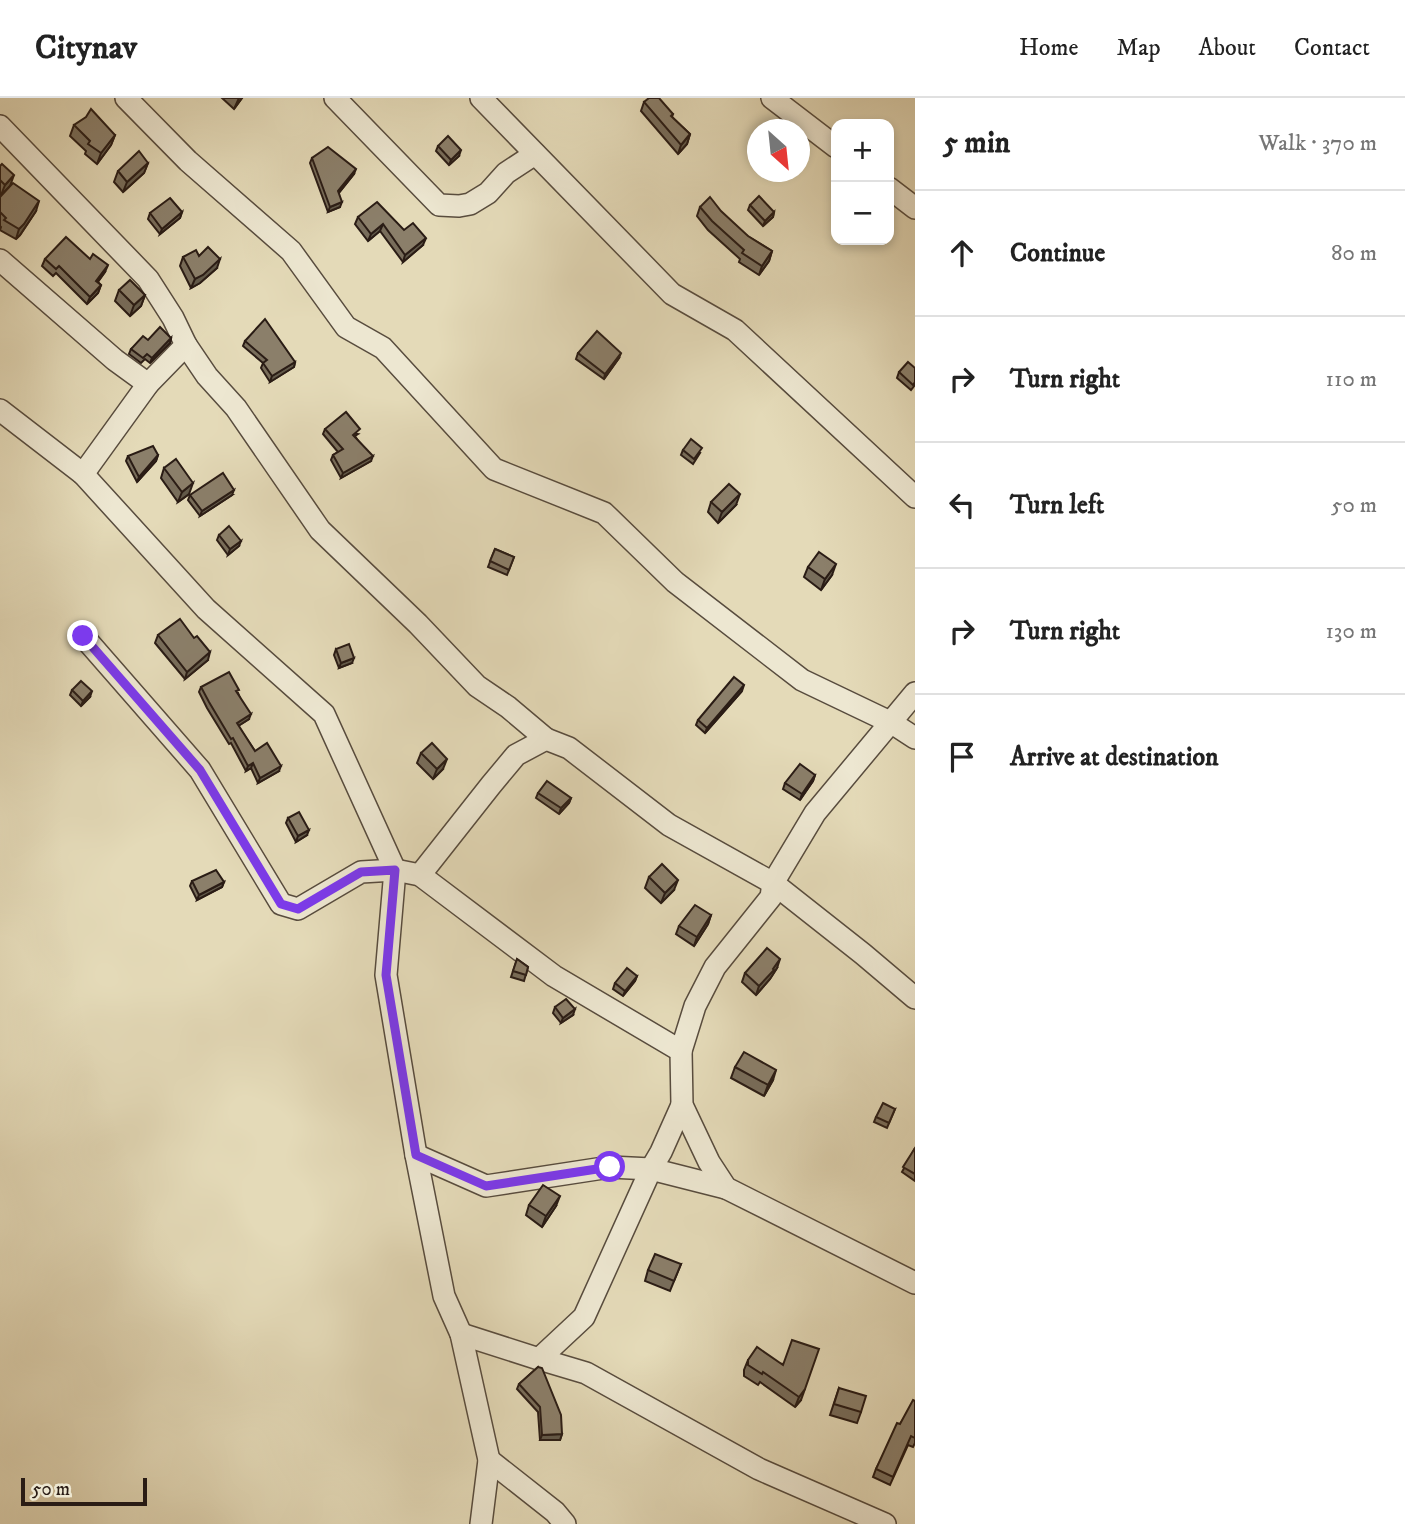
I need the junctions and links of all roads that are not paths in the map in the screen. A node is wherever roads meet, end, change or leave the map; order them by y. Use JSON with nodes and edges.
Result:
{"nodes":[{"id":1,"x":125,"y":98,"type":"edge"},
{"id":2,"x":335,"y":98,"type":"edge"},
{"id":3,"x":481,"y":98,"type":"edge"},
{"id":4,"x":772,"y":98,"type":"edge"},
{"id":5,"x":0,"y":126,"type":"edge"},
{"id":6,"x":831,"y":143,"type":"edge"},
{"id":7,"x":535,"y":153,"type":"junction"},
{"id":8,"x":894,"y":192,"type":"edge"},
{"id":9,"x":915,"y":208,"type":"edge"},
{"id":10,"x":0,"y":260,"type":"edge"},
{"id":11,"x":186,"y":345,"type":"junction"},
{"id":12,"x":148,"y":384,"type":"junction"},
{"id":13,"x":0,"y":410,"type":"edge"},
{"id":14,"x":83,"y":474,"type":"junction"},
{"id":15,"x":915,"y":497,"type":"edge"},
{"id":16,"x":83,"y":636,"type":"dead end"},
{"id":17,"x":915,"y":693,"type":"edge"},
{"id":18,"x":892,"y":723,"type":"junction"},
{"id":19,"x":915,"y":738,"type":"edge"},
{"id":20,"x":546,"y":740,"type":"junction"},
{"id":21,"x":395,"y":870,"type":"junction"},
{"id":22,"x":420,"y":875,"type":"junction"},
{"id":23,"x":773,"y":883,"type":"junction"},
{"id":24,"x":915,"y":998,"type":"edge"},
{"id":25,"x":681,"y":1051,"type":"junction"},
{"id":26,"x":682,"y":1105,"type":"junction"},
{"id":27,"x":416,"y":1155,"type":"junction"},
{"id":28,"x":651,"y":1169,"type":"junction"},
{"id":29,"x":726,"y":1188,"type":"junction"},
{"id":30,"x":915,"y":1283,"type":"edge"},
{"id":31,"x":461,"y":1334,"type":"junction"},
{"id":32,"x":539,"y":1359,"type":"junction"},
{"id":33,"x":489,"y":1460,"type":"junction"},
{"id":34,"x":481,"y":1524,"type":"edge"},
{"id":35,"x":565,"y":1524,"type":"edge"},
{"id":36,"x":885,"y":1524,"type":"edge"}],
"edges":[{"from":1,"to":18,"type":"street"},
{"from":2,"to":7,"type":"street"},
{"from":3,"to":7,"type":"street"},
{"from":4,"to":6,"type":"street"},
{"from":5,"to":11,"type":"street"},
{"from":7,"to":15,"type":"street"},
{"from":8,"to":9,"type":"street"},
{"from":10,"to":12,"type":"street"},
{"from":11,"to":12,"type":"street"},
{"from":11,"to":20,"type":"street"},
{"from":12,"to":14,"type":"street"},
{"from":13,"to":14,"type":"street"},
{"from":14,"to":21,"type":"street"},
{"from":16,"to":21,"type":"street"},
{"from":17,"to":18,"type":"street"},
{"from":18,"to":19,"type":"street"},
{"from":18,"to":23,"type":"street"},
{"from":20,"to":22,"type":"street"},
{"from":20,"to":23,"type":"street"},
{"from":21,"to":22,"type":"street"},
{"from":21,"to":27,"type":"street"},
{"from":22,"to":25,"type":"street"},
{"from":23,"to":24,"type":"street"},
{"from":23,"to":25,"type":"street"},
{"from":25,"to":26,"type":"street"},
{"from":26,"to":28,"type":"street"},
{"from":26,"to":29,"type":"street"},
{"from":27,"to":28,"type":"street"},
{"from":27,"to":31,"type":"street"},
{"from":28,"to":29,"type":"street"},
{"from":28,"to":32,"type":"street"},
{"from":29,"to":30,"type":"street"},
{"from":31,"to":32,"type":"street"},
{"from":31,"to":33,"type":"street"},
{"from":32,"to":36,"type":"street"},
{"from":33,"to":34,"type":"street"},
{"from":33,"to":35,"type":"street"}]}
